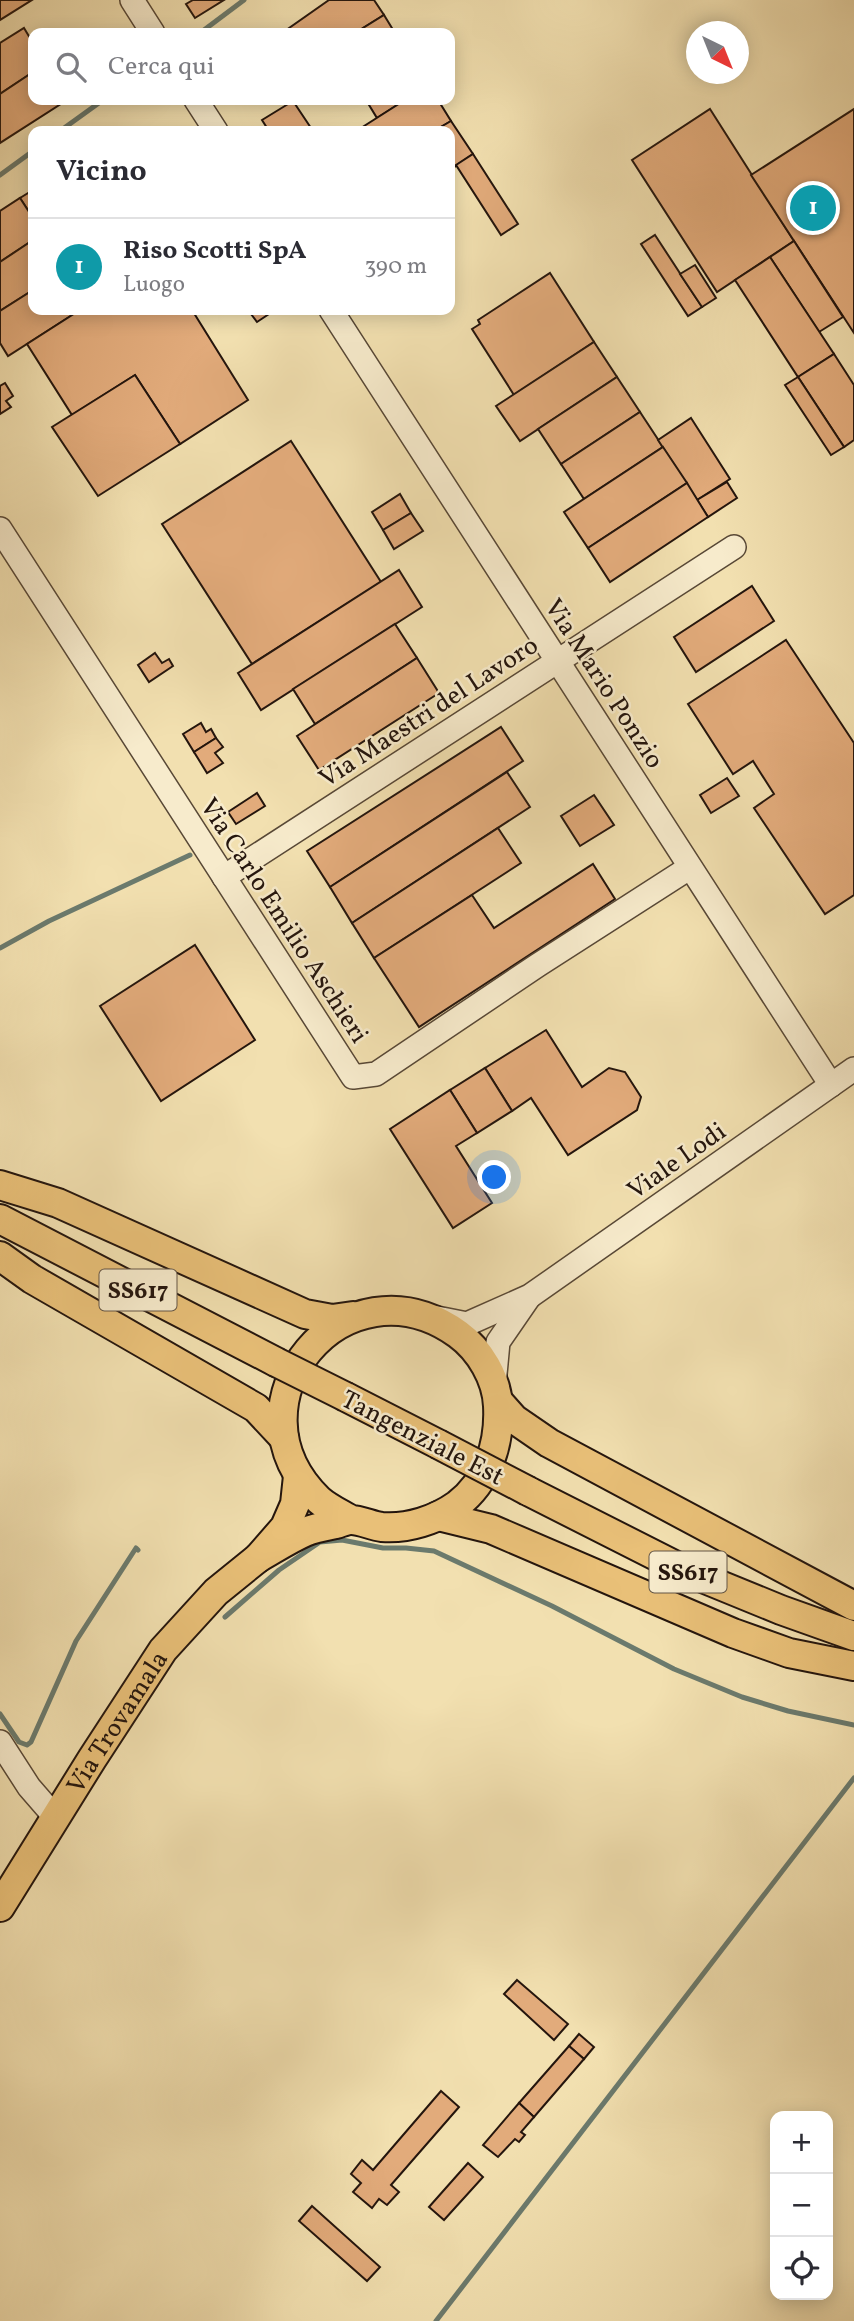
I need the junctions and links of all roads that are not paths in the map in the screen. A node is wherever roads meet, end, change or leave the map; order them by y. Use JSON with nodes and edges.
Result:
{"nodes":[{"id":1,"x":132,"y":0,"type":"edge"},
{"id":2,"x":150,"y":28,"type":"edge"},
{"id":3,"x":199,"y":105,"type":"edge"},
{"id":4,"x":213,"y":126,"type":"edge"},
{"id":5,"x":334,"y":315,"type":"edge"},
{"id":6,"x":0,"y":528,"type":"edge"},
{"id":7,"x":734,"y":547,"type":"dead end"},
{"id":8,"x":557,"y":660,"type":"junction"},
{"id":9,"x":689,"y":868,"type":"junction"},
{"id":10,"x":224,"y":877,"type":"junction"},
{"id":11,"x":854,"y":1069,"type":"edge"},
{"id":12,"x":831,"y":1085,"type":"junction"},
{"id":13,"x":0,"y":1185,"type":"edge"},
{"id":14,"x":0,"y":1219,"type":"edge"},
{"id":15,"x":0,"y":1256,"type":"edge"},
{"id":16,"x":530,"y":1296,"type":"junction"},
{"id":17,"x":417,"y":1313,"type":"junction"},
{"id":18,"x":356,"y":1316,"type":"junction"},
{"id":19,"x":496,"y":1393,"type":"junction"},
{"id":20,"x":284,"y":1438,"type":"junction"},
{"id":21,"x":298,"y":1476,"type":"junction"},
{"id":22,"x":438,"y":1516,"type":"junction"},
{"id":23,"x":351,"y":1520,"type":"junction"},
{"id":24,"x":258,"y":1558,"type":"junction"},
{"id":25,"x":854,"y":1606,"type":"edge"},
{"id":26,"x":854,"y":1636,"type":"edge"},
{"id":27,"x":854,"y":1666,"type":"edge"},
{"id":28,"x":0,"y":1742,"type":"edge"},
{"id":29,"x":55,"y":1817,"type":"junction"},
{"id":30,"x":0,"y":1907,"type":"edge"}],
"edges":[{"from":1,"to":2,"type":"street"},
{"from":3,"to":4,"type":"street"},
{"from":5,"to":8,"type":"street","name":"Via Mario Ponzio"},
{"from":6,"to":10,"type":"street","name":"Via Carlo Emilio Aschieri"},
{"from":7,"to":8,"type":"street","name":"Via Maestri del Lavoro"},
{"from":8,"to":9,"type":"street","name":"Via Mario Ponzio"},
{"from":8,"to":10,"type":"street","name":"Via Maestri del Lavoro"},
{"from":9,"to":10,"type":"street","name":"Via Carlo Emilio Aschieri"},
{"from":9,"to":12,"type":"street","name":"Via Mario Ponzio"},
{"from":11,"to":12,"type":"street","name":"Viale Lodi"},
{"from":12,"to":16,"type":"street","name":"Viale Lodi"},
{"from":13,"to":18,"type":"main road"},
{"from":14,"to":26,"type":"main road","name":"Tangenziale Est","number":"SS617","bridge":true},
{"from":15,"to":20,"type":"main road"},
{"from":16,"to":17,"type":"street","name":"Viale Lodi"},
{"from":16,"to":19,"type":"street","name":"Viale Lodi"},
{"from":17,"to":18,"type":"main road"},
{"from":17,"to":19,"type":"main road"},
{"from":18,"to":20,"type":"main road"},
{"from":19,"to":22,"type":"main road"},
{"from":19,"to":25,"type":"main road"},
{"from":20,"to":21,"type":"main road"},
{"from":21,"to":23,"type":"main road"},
{"from":21,"to":24,"type":"main road","name":"Via Trovamala"},
{"from":22,"to":23,"type":"main road"},
{"from":22,"to":27,"type":"main road"},
{"from":23,"to":24,"type":"main road","name":"Via Trovamala"},
{"from":24,"to":29,"type":"main road","name":"Via Trovamala"},
{"from":28,"to":29,"type":"street"},
{"from":29,"to":30,"type":"main road","name":"Via Trovamala"}]}
